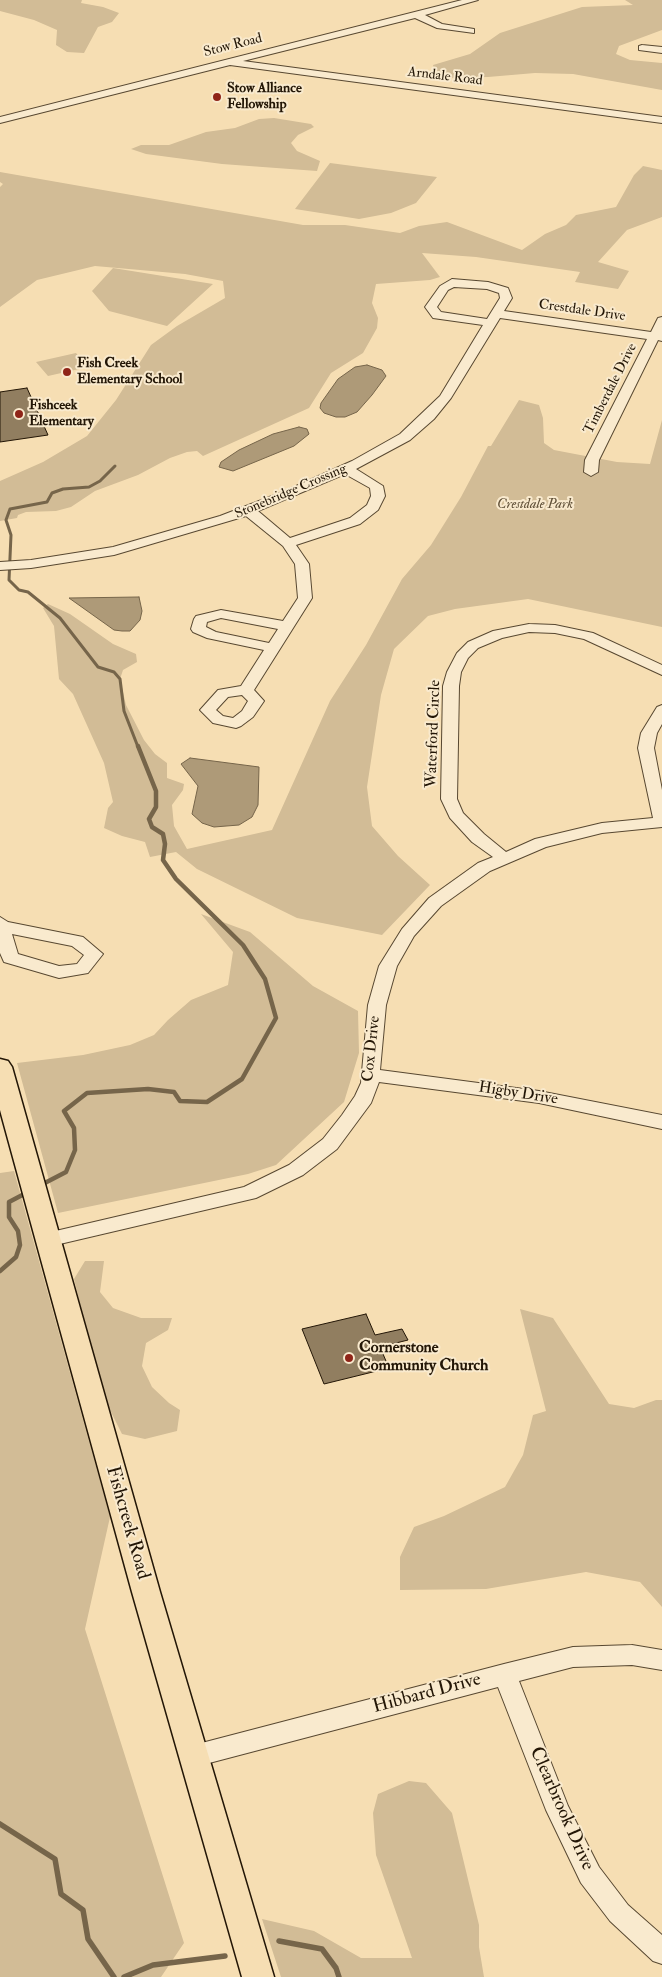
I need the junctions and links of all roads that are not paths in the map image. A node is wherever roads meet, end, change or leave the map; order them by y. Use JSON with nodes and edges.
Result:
{"nodes":[{"id":1,"x":473,"y":0,"type":"edge"},
{"id":2,"x":415,"y":14,"type":"junction"},
{"id":3,"x":470,"y":31,"type":"dead end"},
{"id":4,"x":642,"y":48,"type":"dead end"},
{"id":5,"x":662,"y":50,"type":"edge"},
{"id":6,"x":226,"y":62,"type":"junction"},
{"id":7,"x":0,"y":120,"type":"edge"},
{"id":8,"x":662,"y":120,"type":"edge"},
{"id":9,"x":494,"y":318,"type":"junction"},
{"id":10,"x":662,"y":320,"type":"edge"},
{"id":11,"x":658,"y":337,"type":"edge"},
{"id":12,"x":346,"y":469,"type":"junction"},
{"id":13,"x":591,"y":472,"type":"dead end"},
{"id":14,"x":248,"y":510,"type":"junction"},
{"id":15,"x":288,"y":543,"type":"junction"},
{"id":16,"x":1,"y":569,"type":"edge"},
{"id":17,"x":288,"y":626,"type":"junction"},
{"id":18,"x":274,"y":648,"type":"junction"},
{"id":19,"x":662,"y":671,"type":"edge"},
{"id":20,"x":246,"y":690,"type":"dead end"},
{"id":21,"x":662,"y":710,"type":"edge"},
{"id":22,"x":662,"y":822,"type":"edge"},
{"id":23,"x":504,"y":858,"type":"junction"},
{"id":24,"x":0,"y":924,"type":"edge"},
{"id":25,"x":0,"y":1067,"type":"edge"},
{"id":26,"x":372,"y":1075,"type":"junction"},
{"id":27,"x":4,"y":1094,"type":"edge"},
{"id":28,"x":662,"y":1122,"type":"edge"},
{"id":29,"x":47,"y":1240,"type":"junction"},
{"id":30,"x":662,"y":1660,"type":"edge"},
{"id":31,"x":504,"y":1674,"type":"junction"},
{"id":32,"x":194,"y":1756,"type":"junction"},
{"id":33,"x":662,"y":1952,"type":"edge"},
{"id":34,"x":258,"y":1977,"type":"edge"}],
"edges":[{"from":1,"to":2,"type":"street","name":"Stow Road"},
{"from":2,"to":3,"type":"street"},
{"from":2,"to":6,"type":"street","name":"Stow Road"},
{"from":4,"to":5,"type":"street"},
{"from":6,"to":7,"type":"street","name":"Stow Road"},
{"from":6,"to":8,"type":"street","name":"Arndale Road"},
{"from":9,"to":9,"type":"street","name":"Stonebridge Crossing"},
{"from":9,"to":11,"type":"street","name":"Crestdale Drive"},
{"from":9,"to":12,"type":"street","name":"Stonebridge Crossing"},
{"from":10,"to":11,"type":"street","name":"Timberdale Drive"},
{"from":11,"to":13,"type":"street","name":"Timberdale Drive"},
{"from":12,"to":14,"type":"street","name":"Stonebridge Crossing"},
{"from":12,"to":15,"type":"street"},
{"from":14,"to":15,"type":"street"},
{"from":14,"to":16,"type":"street","name":"Stonebridge Crossing"},
{"from":15,"to":17,"type":"street"},
{"from":17,"to":18,"type":"street"},
{"from":17,"to":18,"type":"street"},
{"from":18,"to":20,"type":"street"},
{"from":19,"to":23,"type":"street","name":"Waterford Circle"},
{"from":21,"to":22,"type":"street"},
{"from":22,"to":23,"type":"street","name":"Cox Drive"},
{"from":23,"to":26,"type":"street","name":"Cox Drive"},
{"from":24,"to":24,"type":"street"},
{"from":25,"to":27,"type":"main road","name":"Fishcreek Road"},
{"from":26,"to":28,"type":"street","name":"Higby Drive"},
{"from":26,"to":29,"type":"street","name":"Cox Drive"},
{"from":27,"to":29,"type":"main road","name":"Fishcreek Road"},
{"from":29,"to":32,"type":"main road","name":"Fishcreek Road"},
{"from":30,"to":31,"type":"street","name":"Hibbard Drive"},
{"from":31,"to":32,"type":"street","name":"Hibbard Drive"},
{"from":31,"to":33,"type":"street","name":"Clearbrook Drive"},
{"from":32,"to":34,"type":"main road","name":"Fishcreek Road"}]}
